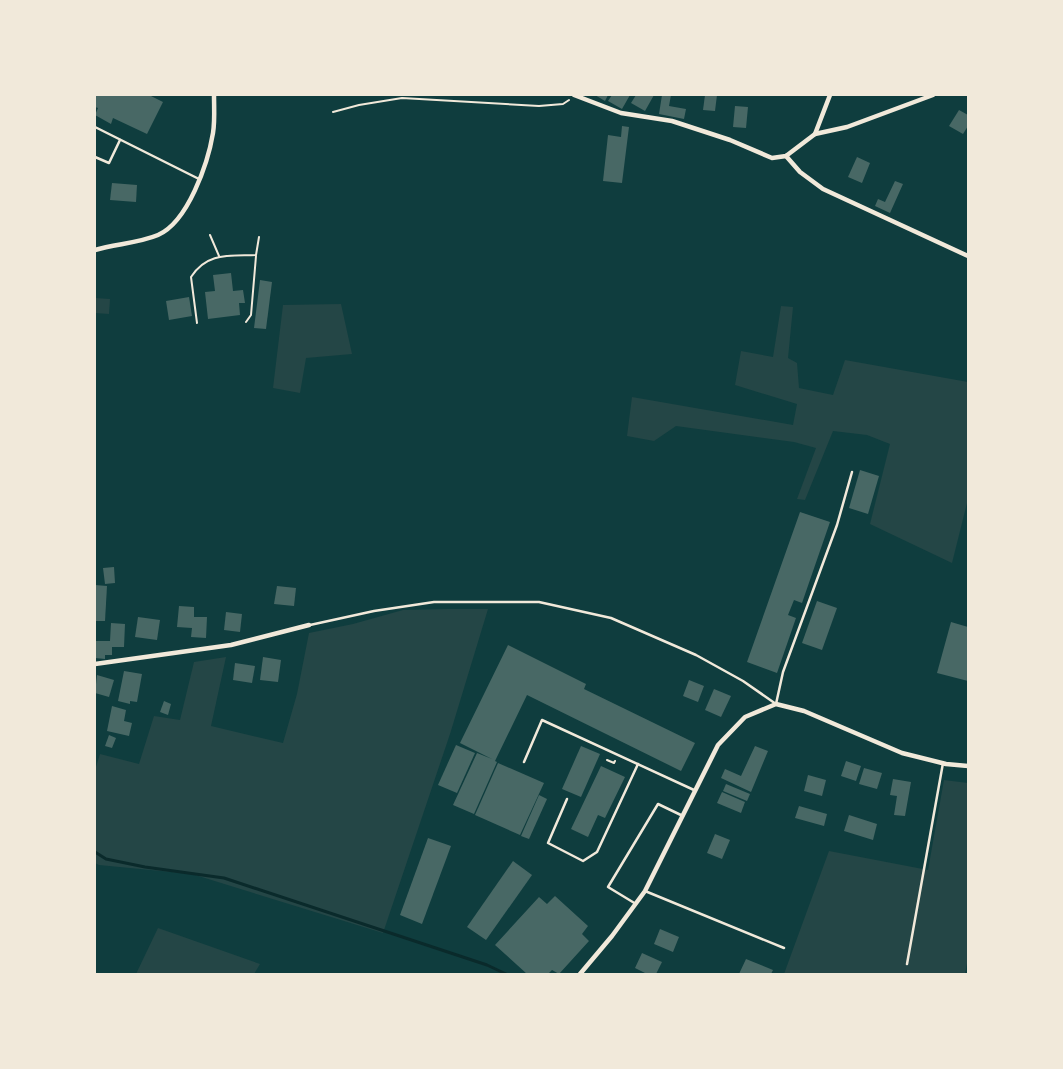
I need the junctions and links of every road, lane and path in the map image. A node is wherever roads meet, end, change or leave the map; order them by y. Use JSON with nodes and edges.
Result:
{"nodes":[{"id":1,"x":214,"y":95,"type":"edge"},
{"id":2,"x":830,"y":95,"type":"edge"},
{"id":3,"x":933,"y":95,"type":"edge"},
{"id":4,"x":575,"y":96,"type":"edge"},
{"id":5,"x":333,"y":112,"type":"dead end"},
{"id":6,"x":95,"y":127,"type":"edge"},
{"id":7,"x":815,"y":134,"type":"junction"},
{"id":8,"x":120,"y":140,"type":"junction"},
{"id":9,"x":786,"y":156,"type":"junction"},
{"id":10,"x":95,"y":157,"type":"edge"},
{"id":11,"x":199,"y":179,"type":"junction"},
{"id":12,"x":210,"y":235,"type":"dead end"},
{"id":13,"x":259,"y":237,"type":"dead end"},
{"id":14,"x":95,"y":250,"type":"edge"},
{"id":15,"x":256,"y":255,"type":"junction"},
{"id":16,"x":219,"y":256,"type":"junction"},
{"id":17,"x":968,"y":256,"type":"edge"},
{"id":18,"x":246,"y":322,"type":"dead end"},
{"id":19,"x":197,"y":323,"type":"dead end"},
{"id":20,"x":852,"y":472,"type":"dead end"},
{"id":21,"x":308,"y":625,"type":"joint"},
{"id":22,"x":95,"y":664,"type":"edge"},
{"id":23,"x":776,"y":704,"type":"junction"},
{"id":24,"x":524,"y":762,"type":"dead end"},
{"id":25,"x":943,"y":763,"type":"junction"},
{"id":26,"x":638,"y":764,"type":"junction"},
{"id":27,"x":968,"y":766,"type":"edge"},
{"id":28,"x":696,"y":790,"type":"junction"},
{"id":29,"x":567,"y":799,"type":"dead end"},
{"id":30,"x":683,"y":816,"type":"junction"},
{"id":31,"x":645,"y":892,"type":"junction"},
{"id":32,"x":636,"y":904,"type":"junction"},
{"id":33,"x":784,"y":948,"type":"dead end"},
{"id":34,"x":907,"y":964,"type":"dead end"},
{"id":35,"x":580,"y":974,"type":"edge"}],
"edges":[{"from":1,"to":11,"type":"street"},
{"from":2,"to":7,"type":"street"},
{"from":3,"to":7,"type":"street"},
{"from":4,"to":5,"type":"path"},
{"from":4,"to":9,"type":"street"},
{"from":6,"to":8,"type":"lane"},
{"from":7,"to":9,"type":"street"},
{"from":8,"to":10,"type":"lane"},
{"from":8,"to":11,"type":"lane"},
{"from":9,"to":17,"type":"street"},
{"from":11,"to":14,"type":"street"},
{"from":12,"to":16,"type":"path"},
{"from":13,"to":15,"type":"path"},
{"from":15,"to":16,"type":"path"},
{"from":15,"to":18,"type":"path"},
{"from":16,"to":19,"type":"path"},
{"from":20,"to":23,"type":"lane"},
{"from":21,"to":22,"type":"street"},
{"from":21,"to":23,"type":"lane"},
{"from":23,"to":25,"type":"street"},
{"from":23,"to":28,"type":"street"},
{"from":24,"to":26,"type":"lane"},
{"from":25,"to":27,"type":"street"},
{"from":25,"to":34,"type":"lane"},
{"from":26,"to":28,"type":"lane"},
{"from":26,"to":29,"type":"lane"},
{"from":28,"to":30,"type":"street"},
{"from":30,"to":31,"type":"street"},
{"from":30,"to":32,"type":"lane"},
{"from":31,"to":32,"type":"street"},
{"from":31,"to":33,"type":"lane"},
{"from":32,"to":35,"type":"street"}]}
